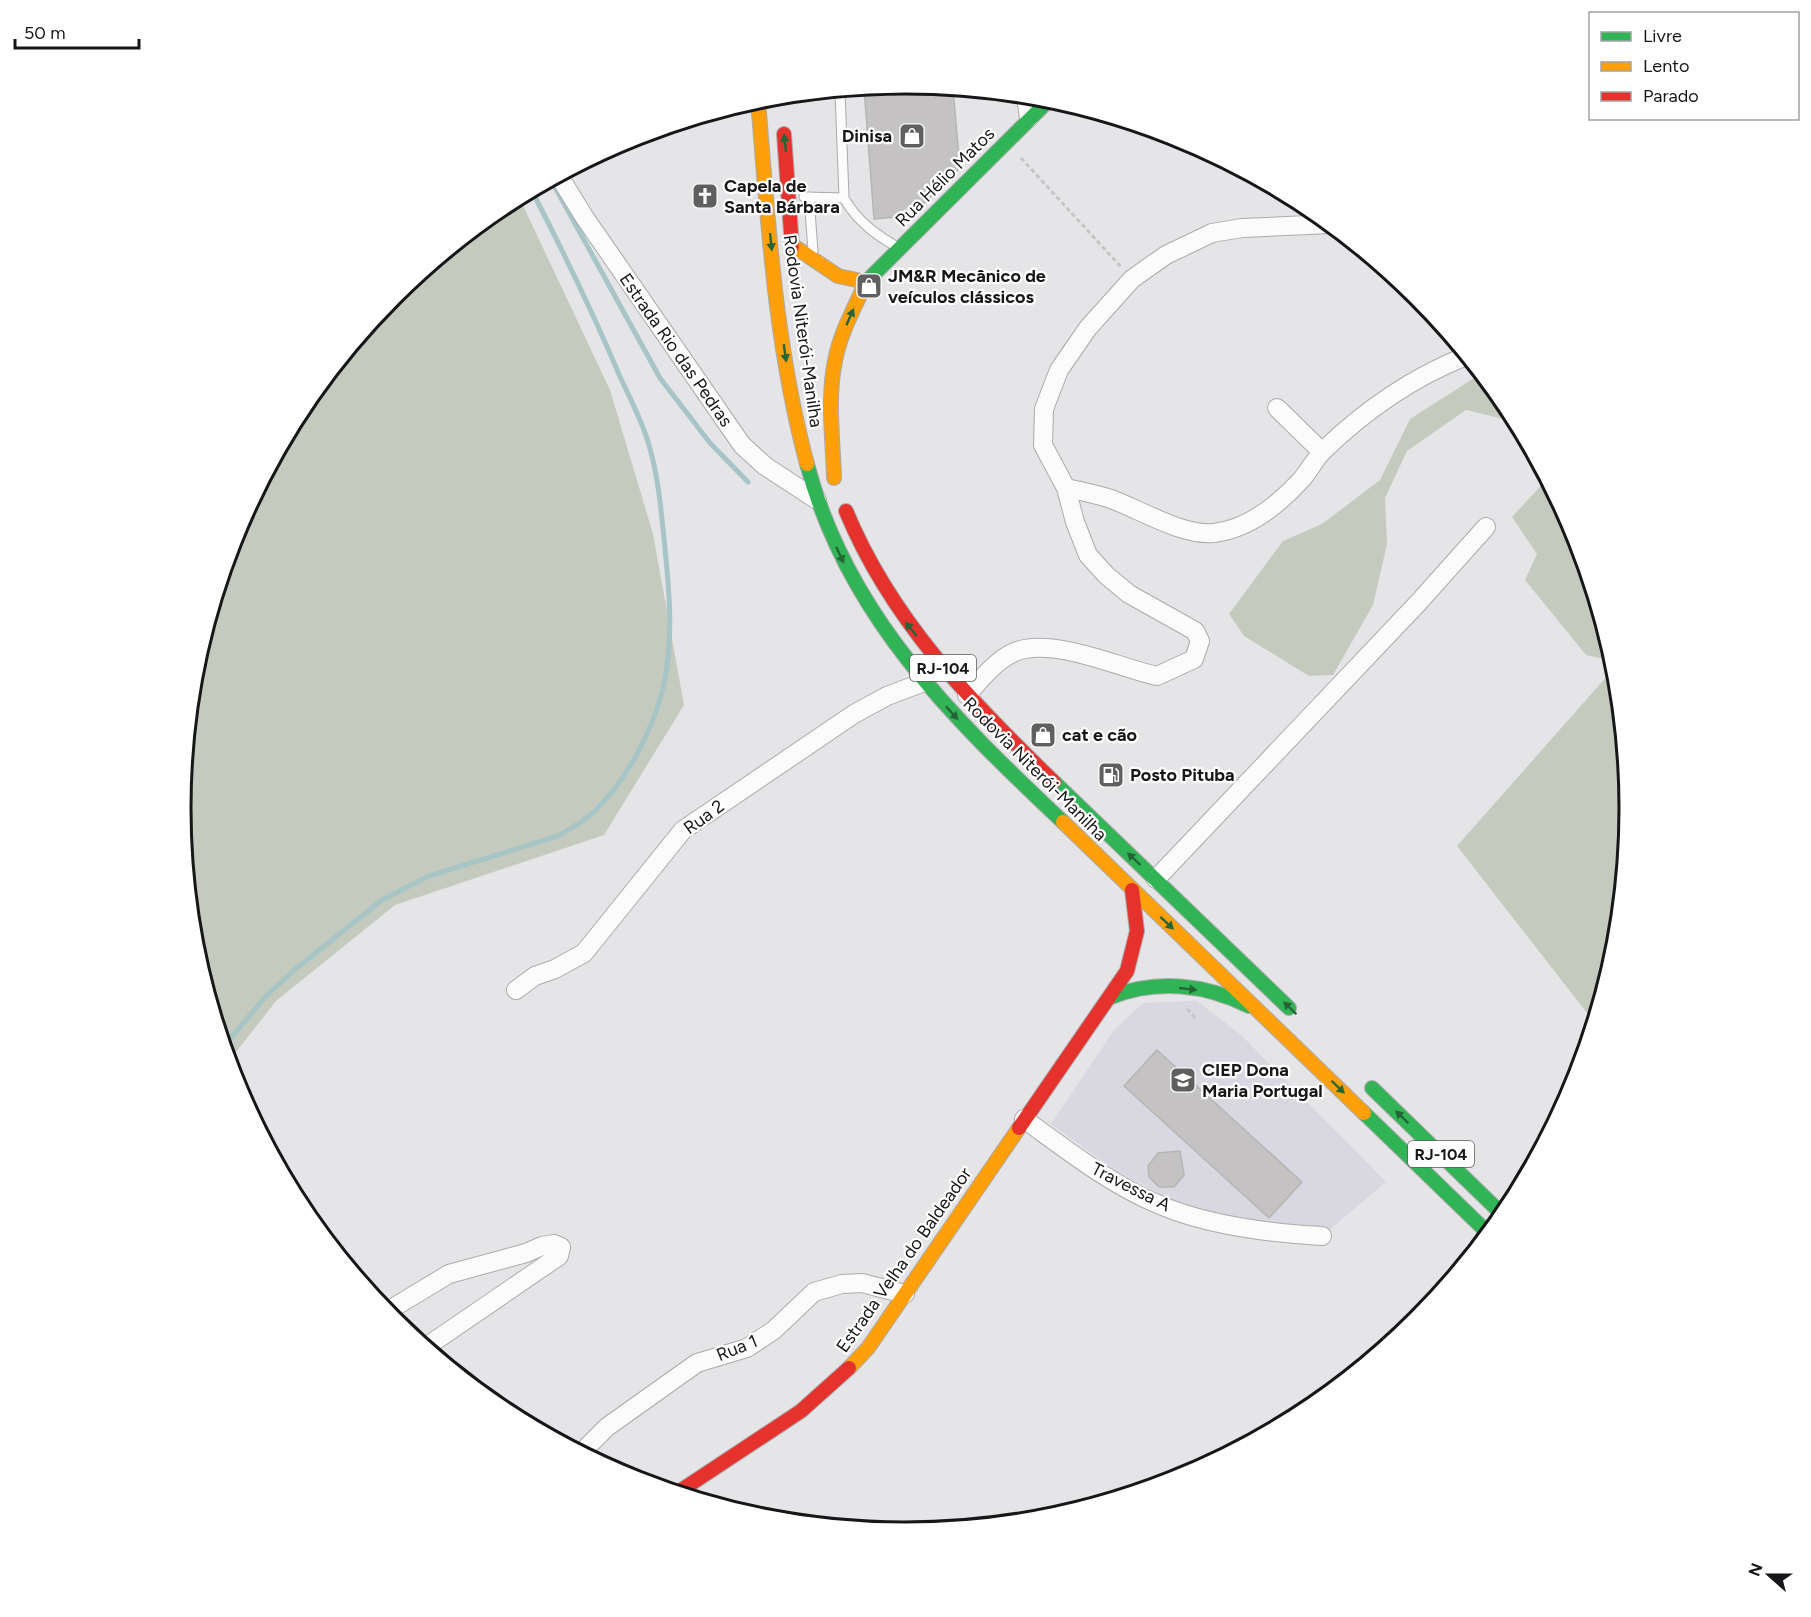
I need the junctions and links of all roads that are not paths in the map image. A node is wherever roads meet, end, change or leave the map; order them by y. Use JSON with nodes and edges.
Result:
{"nodes":[{"id":1,"x":840,"y":98,"type":"edge"},
{"id":2,"x":1027,"y":105,"type":"edge"},
{"id":3,"x":1041,"y":107,"type":"edge"},
{"id":4,"x":759,"y":110,"type":"edge"},
{"id":5,"x":1029,"y":118,"type":"junction"},
{"id":6,"x":782,"y":119,"type":"dead end"},
{"id":7,"x":563,"y":182,"type":"edge"},
{"id":8,"x":790,"y":197,"type":"junction"},
{"id":9,"x":809,"y":197,"type":"junction"},
{"id":10,"x":844,"y":198,"type":"junction"},
{"id":11,"x":1316,"y":225,"type":"edge"},
{"id":12,"x":792,"y":245,"type":"junction"},
{"id":13,"x":899,"y":248,"type":"junction"},
{"id":14,"x":813,"y":262,"type":"junction"},
{"id":15,"x":794,"y":266,"type":"dead end"},
{"id":16,"x":866,"y":282,"type":"junction"},
{"id":17,"x":1459,"y":359,"type":"edge"},
{"id":18,"x":1277,"y":408,"type":"dead end"},
{"id":19,"x":815,"y":414,"type":"dead end"},
{"id":20,"x":1322,"y":452,"type":"junction"},
{"id":21,"x":838,"y":487,"type":"junction"},
{"id":22,"x":1066,"y":488,"type":"junction"},
{"id":23,"x":818,"y":501,"type":"junction"},
{"id":24,"x":1486,"y":527,"type":"dead end"},
{"id":25,"x":924,"y":682,"type":"junction"},
{"id":26,"x":967,"y":695,"type":"junction"},
{"id":27,"x":1156,"y":879,"type":"junction"},
{"id":28,"x":1132,"y":890,"type":"junction"},
{"id":29,"x":516,"y":990,"type":"dead end"},
{"id":30,"x":1111,"y":997,"type":"junction"},
{"id":31,"x":1262,"y":1013,"type":"junction"},
{"id":32,"x":1302,"y":1020,"type":"dead end"},
{"id":33,"x":1360,"y":1077,"type":"dead end"},
{"id":34,"x":1024,"y":1119,"type":"junction"},
{"id":35,"x":1496,"y":1209,"type":"edge"},
{"id":36,"x":1484,"y":1227,"type":"edge"},
{"id":37,"x":1323,"y":1236,"type":"dead end"},
{"id":38,"x":905,"y":1294,"type":"junction"},
{"id":39,"x":395,"y":1307,"type":"edge"},
{"id":40,"x":432,"y":1343,"type":"edge"},
{"id":41,"x":586,"y":1447,"type":"edge"},
{"id":42,"x":684,"y":1487,"type":"edge"}],
"edges":[{"from":1,"to":10,"type":"lane"},
{"from":2,"to":5,"type":"street"},
{"from":3,"to":5,"type":"main road","name":"Rua Hélio Matos"},
{"from":4,"to":23,"type":"main road","name":"Rodovia Niterói-Manilha","number":"RJ-104","one_way":true},
{"from":5,"to":13,"type":"main road","name":"Rua Hélio Matos"},
{"from":8,"to":6,"type":"main road","name":"Rodovia Niterói-Manilha","one_way":true},
{"from":7,"to":23,"type":"street","name":"Estrada Rio das Pedras"},
{"from":8,"to":9,"type":"lane"},
{"from":8,"to":12,"type":"main road","name":"Rodovia Niterói-Manilha"},
{"from":9,"to":10,"type":"lane"},
{"from":9,"to":14,"type":"lane"},
{"from":10,"to":13,"type":"lane"},
{"from":11,"to":22,"type":"street"},
{"from":12,"to":14,"type":"main road"},
{"from":12,"to":15,"type":"main road","name":"Rodovia Niterói-Manilha"},
{"from":13,"to":16,"type":"main road","name":"Rua Hélio Matos"},
{"from":14,"to":16,"type":"main road"},
{"from":21,"to":16,"type":"main road","one_way":true},
{"from":17,"to":20,"type":"street"},
{"from":18,"to":20,"type":"street"},
{"from":19,"to":21,"type":"main road","name":"Rodovia Niterói-Manilha","number":"RJ-104"},
{"from":20,"to":22,"type":"street"},
{"from":26,"to":21,"type":"main road","name":"Rodovia Niterói-Manilha","number":"RJ-104","one_way":true},
{"from":22,"to":26,"type":"street"},
{"from":23,"to":25,"type":"main road","name":"Rodovia Niterói-Manilha","number":"RJ-104","one_way":true},
{"from":24,"to":27,"type":"street"},
{"from":25,"to":28,"type":"main road","name":"Rodovia Niterói-Manilha","number":"RJ-104","one_way":true},
{"from":25,"to":29,"type":"street","name":"Rua 2"},
{"from":27,"to":26,"type":"main road","name":"Rodovia Niterói-Manilha","number":"RJ-104","one_way":true},
{"from":32,"to":27,"type":"main road","name":"Rodovia Niterói-Manilha","number":"RJ-104","one_way":true},
{"from":28,"to":30,"type":"main road","name":"Estrada Velha do Baldeador"},
{"from":28,"to":31,"type":"main road","name":"Rodovia Niterói-Manilha","number":"RJ-104","one_way":true},
{"from":30,"to":31,"type":"main road","one_way":true},
{"from":30,"to":34,"type":"main road","name":"Estrada Velha do Baldeador"},
{"from":31,"to":36,"type":"main road","name":"Rodovia Niterói-Manilha","number":"RJ-104","one_way":true},
{"from":35,"to":33,"type":"main road","number":"RJ-104","one_way":true},
{"from":34,"to":37,"type":"street","name":"Travessa A"},
{"from":34,"to":38,"type":"main road","name":"Estrada Velha do Baldeador"},
{"from":38,"to":41,"type":"street","name":"Rua 1"},
{"from":38,"to":42,"type":"main road","name":"Estrada Velha do Baldeador"},
{"from":39,"to":40,"type":"street"}]}
